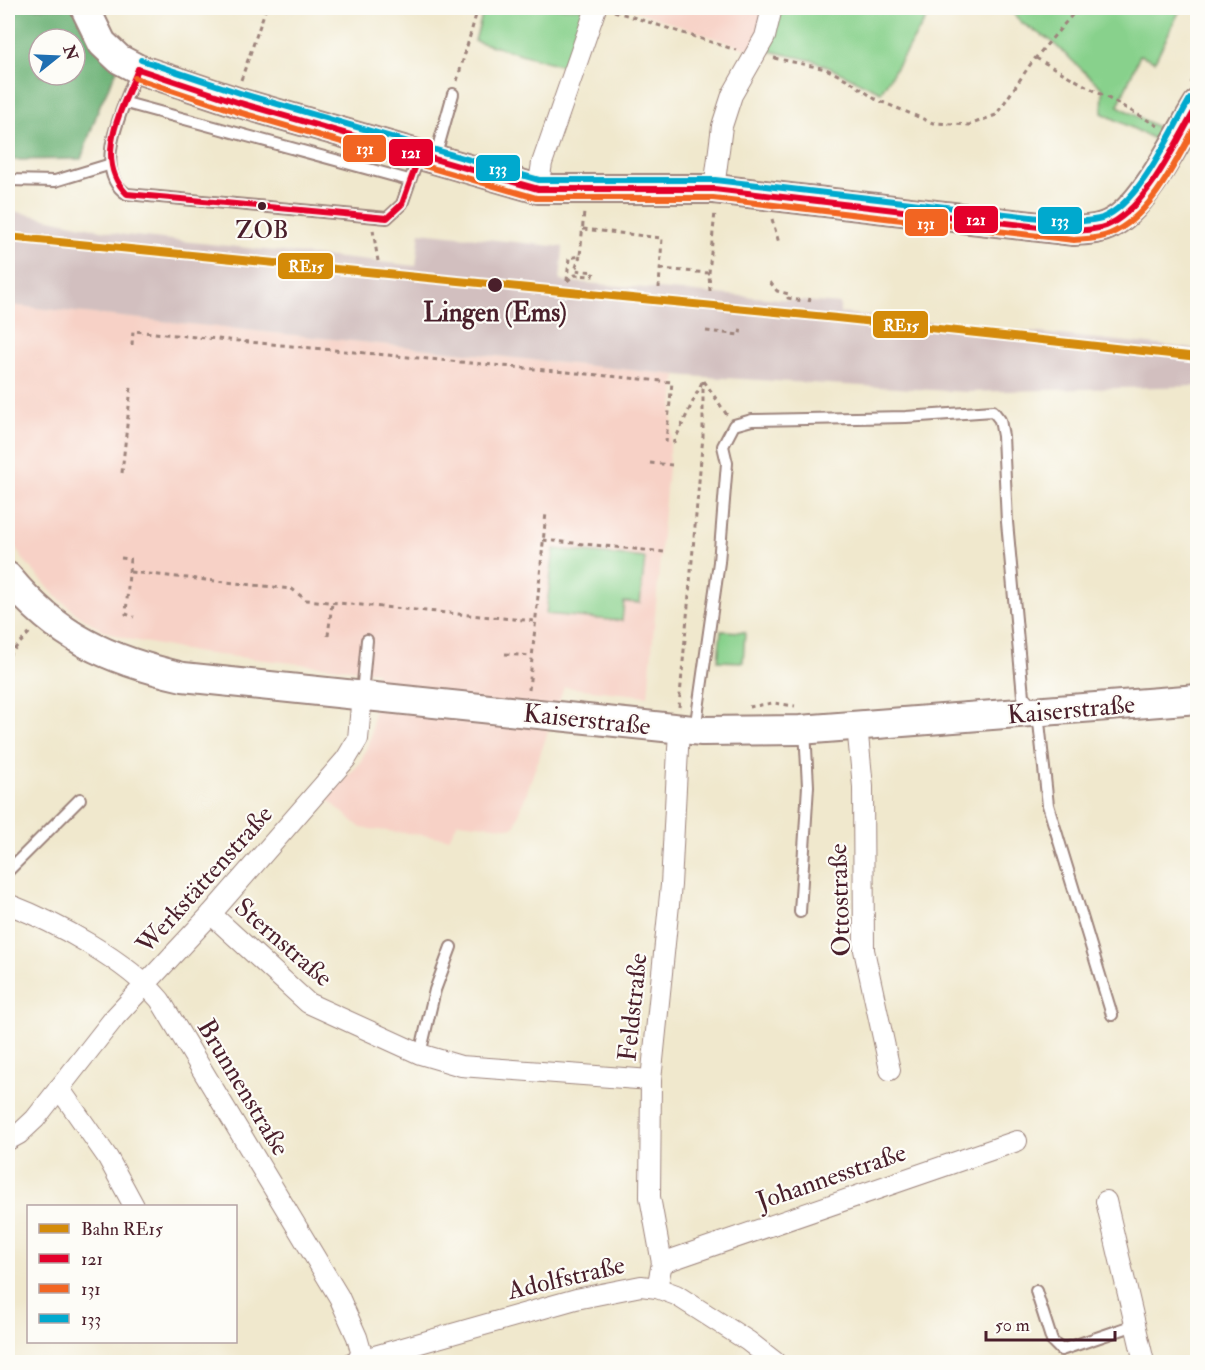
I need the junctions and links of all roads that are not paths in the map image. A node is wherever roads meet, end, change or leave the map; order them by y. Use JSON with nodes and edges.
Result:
{"nodes":[{"id":1,"x":85,"y":8,"type":"edge"},
{"id":2,"x":772,"y":8,"type":"edge"},
{"id":3,"x":605,"y":9,"type":"edge"},
{"id":4,"x":138,"y":69,"type":"junction"},
{"id":5,"x":453,"y":94,"type":"road end"},
{"id":6,"x":1193,"y":96,"type":"edge"},
{"id":7,"x":126,"y":103,"type":"junction"},
{"id":8,"x":427,"y":156,"type":"junction"},
{"id":9,"x":108,"y":165,"type":"junction"},
{"id":10,"x":8,"y":180,"type":"edge"},
{"id":11,"x":409,"y":180,"type":"junction"},
{"id":12,"x":538,"y":189,"type":"junction"},
{"id":13,"x":715,"y":198,"type":"junction"},
{"id":14,"x":8,"y":577,"type":"edge"},
{"id":15,"x":367,"y":640,"type":"dead end"},
{"id":16,"x":362,"y":695,"type":"junction"},
{"id":17,"x":1197,"y":699,"type":"edge"},
{"id":18,"x":1038,"y":712,"type":"junction"},
{"id":19,"x":857,"y":725,"type":"junction"},
{"id":20,"x":805,"y":729,"type":"junction"},
{"id":21,"x":687,"y":730,"type":"junction"},
{"id":22,"x":80,"y":799,"type":"dead end"},
{"id":23,"x":8,"y":871,"type":"edge"},
{"id":24,"x":8,"y":904,"type":"edge"},
{"id":25,"x":800,"y":912,"type":"dead end"},
{"id":26,"x":211,"y":914,"type":"junction"},
{"id":27,"x":451,"y":947,"type":"dead end"},
{"id":28,"x":146,"y":984,"type":"junction"},
{"id":29,"x":1112,"y":1015,"type":"dead end"},
{"id":30,"x":420,"y":1054,"type":"junction"},
{"id":31,"x":890,"y":1070,"type":"dead end"},
{"id":32,"x":651,"y":1080,"type":"junction"},
{"id":33,"x":59,"y":1088,"type":"junction"},
{"id":34,"x":8,"y":1140,"type":"edge"},
{"id":35,"x":1017,"y":1141,"type":"dead end"},
{"id":36,"x":1106,"y":1201,"type":"dead end"},
{"id":37,"x":133,"y":1205,"type":"edge"},
{"id":38,"x":662,"y":1263,"type":"junction"},
{"id":39,"x":657,"y":1288,"type":"junction"},
{"id":40,"x":1036,"y":1291,"type":"dead end"},
{"id":41,"x":1135,"y":1326,"type":"junction"},
{"id":42,"x":360,"y":1362,"type":"edge"},
{"id":43,"x":775,"y":1362,"type":"edge"},
{"id":44,"x":1144,"y":1362,"type":"edge"}],
"edges":[{"from":1,"to":4,"type":"main road"},
{"from":2,"to":13,"type":"street"},
{"from":3,"to":12,"type":"street"},
{"from":4,"to":7,"type":"lane"},
{"from":4,"to":8,"type":"main road"},
{"from":5,"to":8,"type":"lane"},
{"from":6,"to":13,"type":"main road"},
{"from":7,"to":9,"type":"lane"},
{"from":7,"to":11,"type":"lane"},
{"from":8,"to":11,"type":"lane"},
{"from":8,"to":12,"type":"main road"},
{"from":9,"to":10,"type":"lane"},
{"from":9,"to":11,"type":"lane"},
{"from":12,"to":13,"type":"main road"},
{"from":14,"to":16,"type":"main road","name":"Kaiserstraße"},
{"from":15,"to":16,"type":"lane"},
{"from":16,"to":21,"type":"main road","name":"Kaiserstraße"},
{"from":16,"to":26,"type":"street","name":"Werkstättenstraße"},
{"from":17,"to":18,"type":"main road","name":"Kaiserstraße"},
{"from":18,"to":19,"type":"main road","name":"Kaiserstraße"},
{"from":18,"to":21,"type":"lane"},
{"from":18,"to":29,"type":"lane"},
{"from":19,"to":20,"type":"main road","name":"Kaiserstraße"},
{"from":19,"to":31,"type":"street","name":"Ottostraße"},
{"from":20,"to":21,"type":"main road","name":"Kaiserstraße"},
{"from":20,"to":25,"type":"lane"},
{"from":21,"to":32,"type":"street","name":"Feldstraße"},
{"from":22,"to":23,"type":"lane"},
{"from":24,"to":28,"type":"street","name":"Brunnenstraße"},
{"from":26,"to":28,"type":"street","name":"Werkstättenstraße"},
{"from":26,"to":30,"type":"street","name":"Sternstraße"},
{"from":27,"to":30,"type":"lane"},
{"from":28,"to":33,"type":"street","name":"Werkstättenstraße"},
{"from":28,"to":42,"type":"street","name":"Brunnenstraße"},
{"from":30,"to":32,"type":"street","name":"Sternstraße"},
{"from":32,"to":38,"type":"street","name":"Feldstraße"},
{"from":33,"to":34,"type":"street","name":"Werkstättenstraße"},
{"from":33,"to":37,"type":"street"},
{"from":35,"to":38,"type":"street","name":"Johannesstraße"},
{"from":36,"to":41,"type":"street"},
{"from":38,"to":39,"type":"street","name":"Feldstraße"},
{"from":39,"to":42,"type":"street","name":"Adolfstraße"},
{"from":39,"to":43,"type":"street","name":"Adolfstraße"},
{"from":40,"to":41,"type":"lane"},
{"from":41,"to":44,"type":"street"}]}
